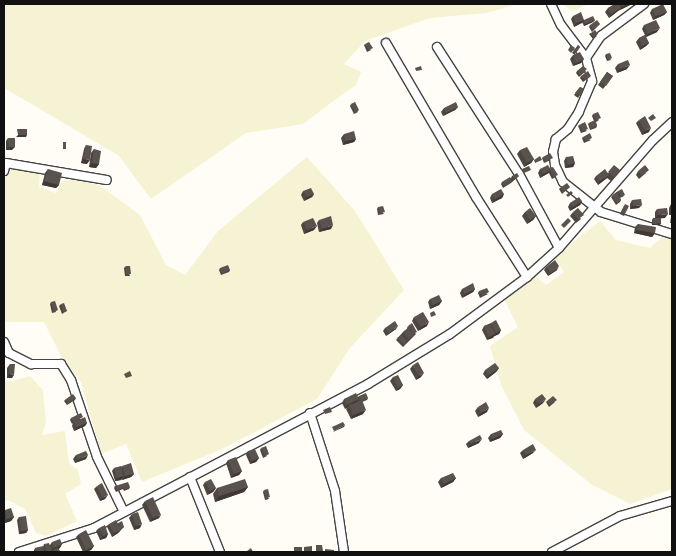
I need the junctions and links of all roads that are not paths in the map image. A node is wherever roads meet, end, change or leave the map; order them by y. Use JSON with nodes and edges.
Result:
{"nodes":[{"id":1,"x":551,"y":4,"type":"edge"},
{"id":2,"x":644,"y":4,"type":"edge"},
{"id":3,"x":386,"y":44,"type":"dead end"},
{"id":4,"x":437,"y":47,"type":"dead end"},
{"id":5,"x":586,"y":58,"type":"junction"},
{"id":6,"x":672,"y":122,"type":"edge"},
{"id":7,"x":4,"y":171,"type":"edge"},
{"id":8,"x":107,"y":180,"type":"dead end"},
{"id":9,"x":595,"y":208,"type":"junction"},
{"id":10,"x":672,"y":234,"type":"edge"},
{"id":11,"x":559,"y":248,"type":"junction"},
{"id":12,"x":527,"y":277,"type":"junction"},
{"id":13,"x":4,"y":342,"type":"edge"},
{"id":14,"x":310,"y":413,"type":"junction"},
{"id":15,"x":190,"y":477,"type":"junction"},
{"id":16,"x":672,"y":501,"type":"edge"},
{"id":17,"x":124,"y":512,"type":"junction"},
{"id":18,"x":19,"y":552,"type":"edge"},
{"id":19,"x":220,"y":552,"type":"edge"},
{"id":20,"x":344,"y":552,"type":"edge"},
{"id":21,"x":552,"y":552,"type":"edge"}],
"edges":[{"from":1,"to":5,"type":"street"},
{"from":2,"to":5,"type":"street"},
{"from":3,"to":12,"type":"street"},
{"from":4,"to":11,"type":"street"},
{"from":5,"to":9,"type":"street"},
{"from":6,"to":9,"type":"street"},
{"from":7,"to":8,"type":"street"},
{"from":9,"to":10,"type":"street"},
{"from":9,"to":11,"type":"street"},
{"from":11,"to":12,"type":"street"},
{"from":12,"to":14,"type":"street"},
{"from":13,"to":17,"type":"street"},
{"from":14,"to":15,"type":"street"},
{"from":14,"to":20,"type":"street"},
{"from":15,"to":17,"type":"street"},
{"from":15,"to":19,"type":"street"},
{"from":16,"to":21,"type":"street"},
{"from":17,"to":18,"type":"street"}]}
